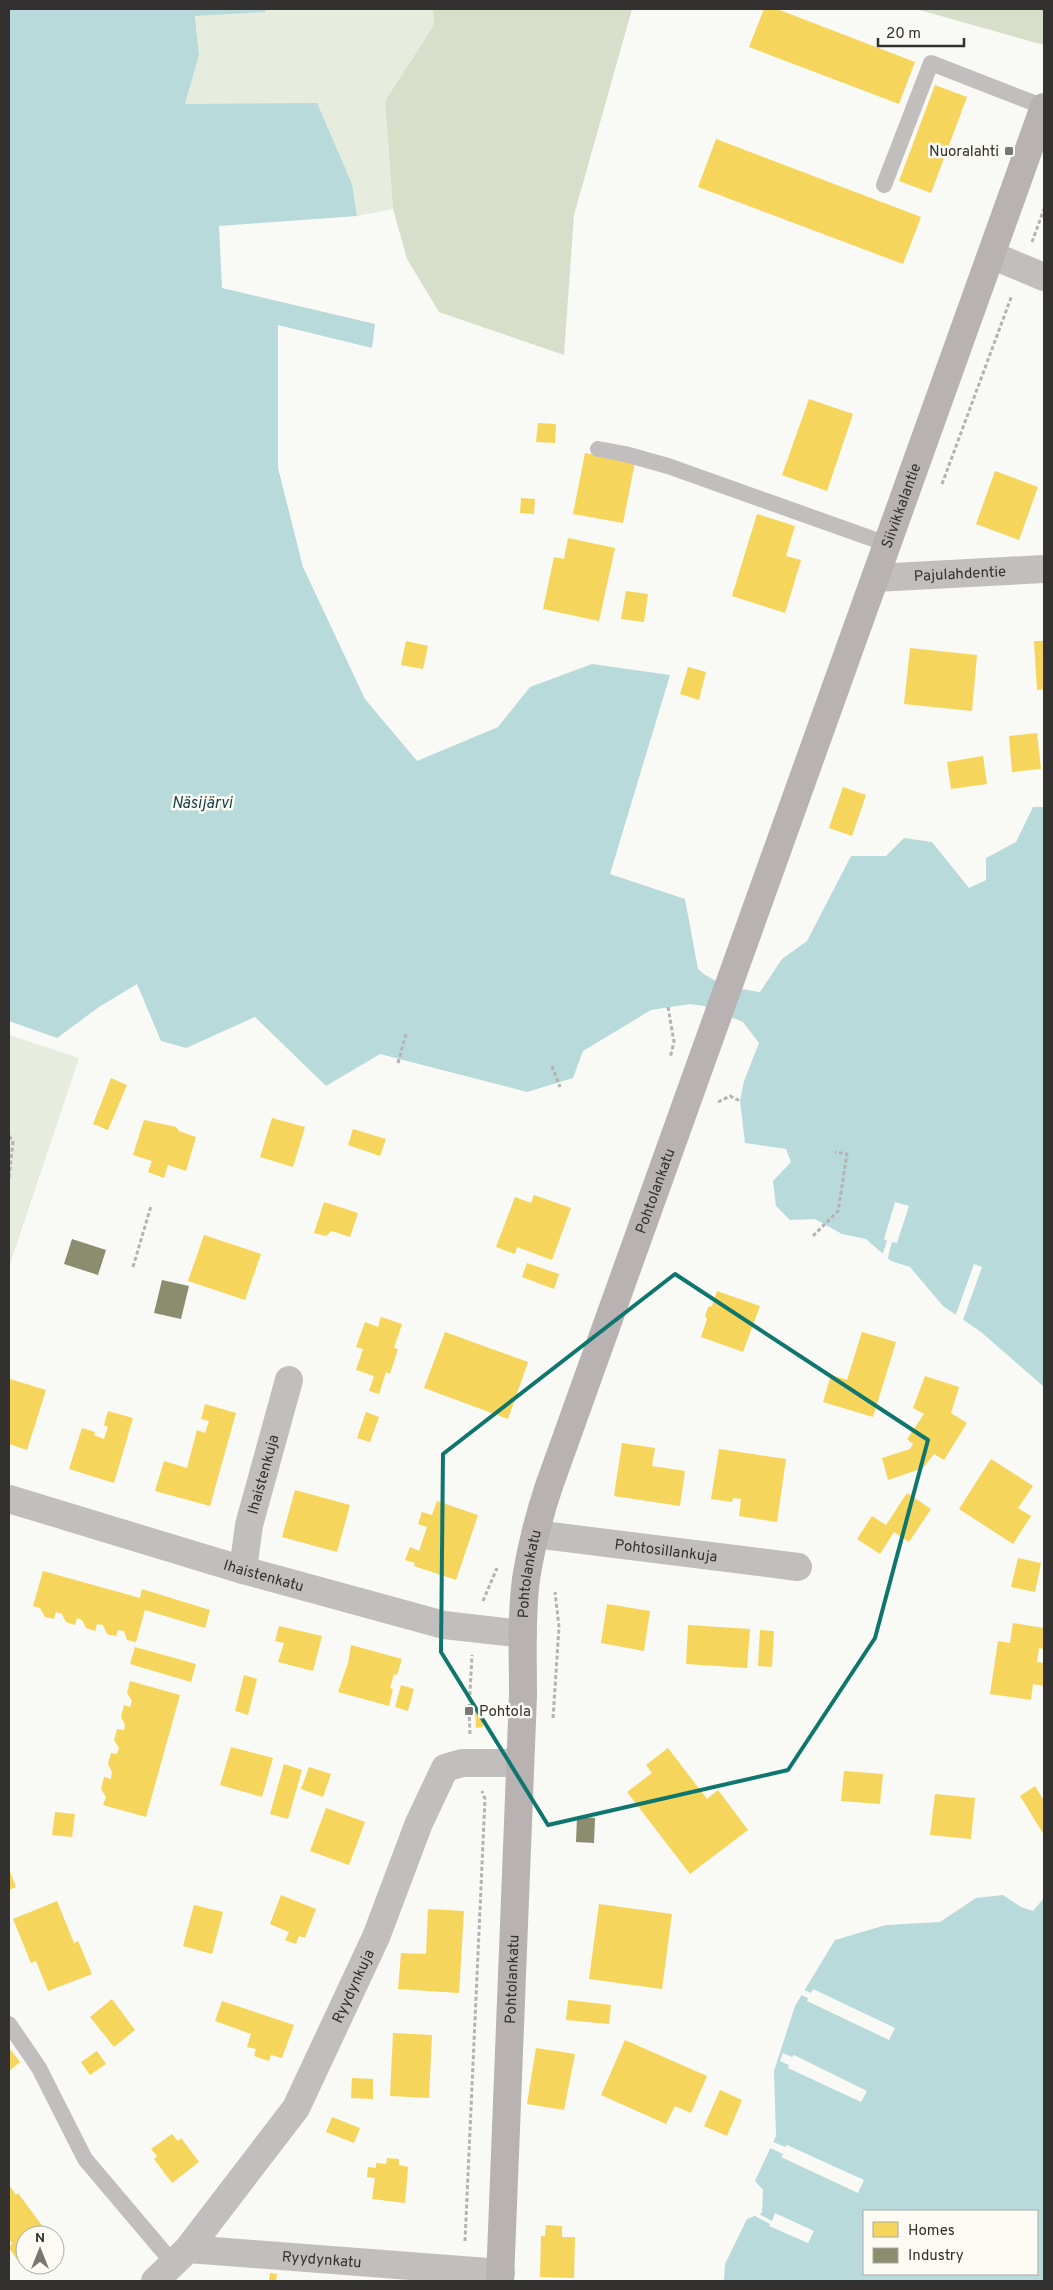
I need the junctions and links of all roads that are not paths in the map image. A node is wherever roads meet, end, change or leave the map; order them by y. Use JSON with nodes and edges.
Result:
{"nodes":[{"id":1,"x":1044,"y":107,"type":"edge"},
{"id":2,"x":884,"y":185,"type":"dead end"},
{"id":3,"x":991,"y":255,"type":"junction"},
{"id":4,"x":1034,"y":272,"type":"edge"},
{"id":5,"x":598,"y":449,"type":"dead end"},
{"id":6,"x":887,"y":544,"type":"junction"},
{"id":7,"x":1044,"y":570,"type":"edge"},
{"id":8,"x":875,"y":578,"type":"junction"},
{"id":9,"x":757,"y":905,"type":"joint"},
{"id":10,"x":289,"y":1380,"type":"dead end"},
{"id":11,"x":9,"y":1499,"type":"edge"},
{"id":12,"x":535,"y":1534,"type":"junction"},
{"id":13,"x":798,"y":1568,"type":"dead end"},
{"id":14,"x":243,"y":1570,"type":"junction"},
{"id":15,"x":523,"y":1634,"type":"junction"},
{"id":16,"x":520,"y":1763,"type":"junction"},
{"id":17,"x":9,"y":2024,"type":"edge"},
{"id":18,"x":172,"y":2264,"type":"edge"},
{"id":19,"x":501,"y":2277,"type":"edge"}],
"edges":[{"from":1,"to":2,"type":"lane"},
{"from":1,"to":3,"type":"main road","name":"Siivikkalantie"},
{"from":3,"to":4,"type":"street"},
{"from":3,"to":6,"type":"main road","name":"Siivikkalantie"},
{"from":5,"to":6,"type":"lane"},
{"from":6,"to":8,"type":"main road","name":"Siivikkalantie"},
{"from":7,"to":8,"type":"street","name":"Pajulahdentie"},
{"from":8,"to":9,"type":"main road","name":"Siivikkalantie"},
{"from":9,"to":12,"type":"main road","name":"Pohtolankatu"},
{"from":10,"to":14,"type":"street","name":"Ihaistenkuja"},
{"from":11,"to":14,"type":"street","name":"Ihaistenkatu"},
{"from":12,"to":13,"type":"street","name":"Pohtosillankuja"},
{"from":12,"to":15,"type":"main road","name":"Pohtolankatu"},
{"from":14,"to":15,"type":"street","name":"Ihaistenkatu"},
{"from":15,"to":16,"type":"main road","name":"Pohtolankatu"},
{"from":16,"to":18,"type":"street","name":"Ryydynkuja"},
{"from":16,"to":19,"type":"main road","name":"Pohtolankatu"},
{"from":17,"to":18,"type":"lane"},
{"from":18,"to":19,"type":"street","name":"Ryydynkatu"}]}
